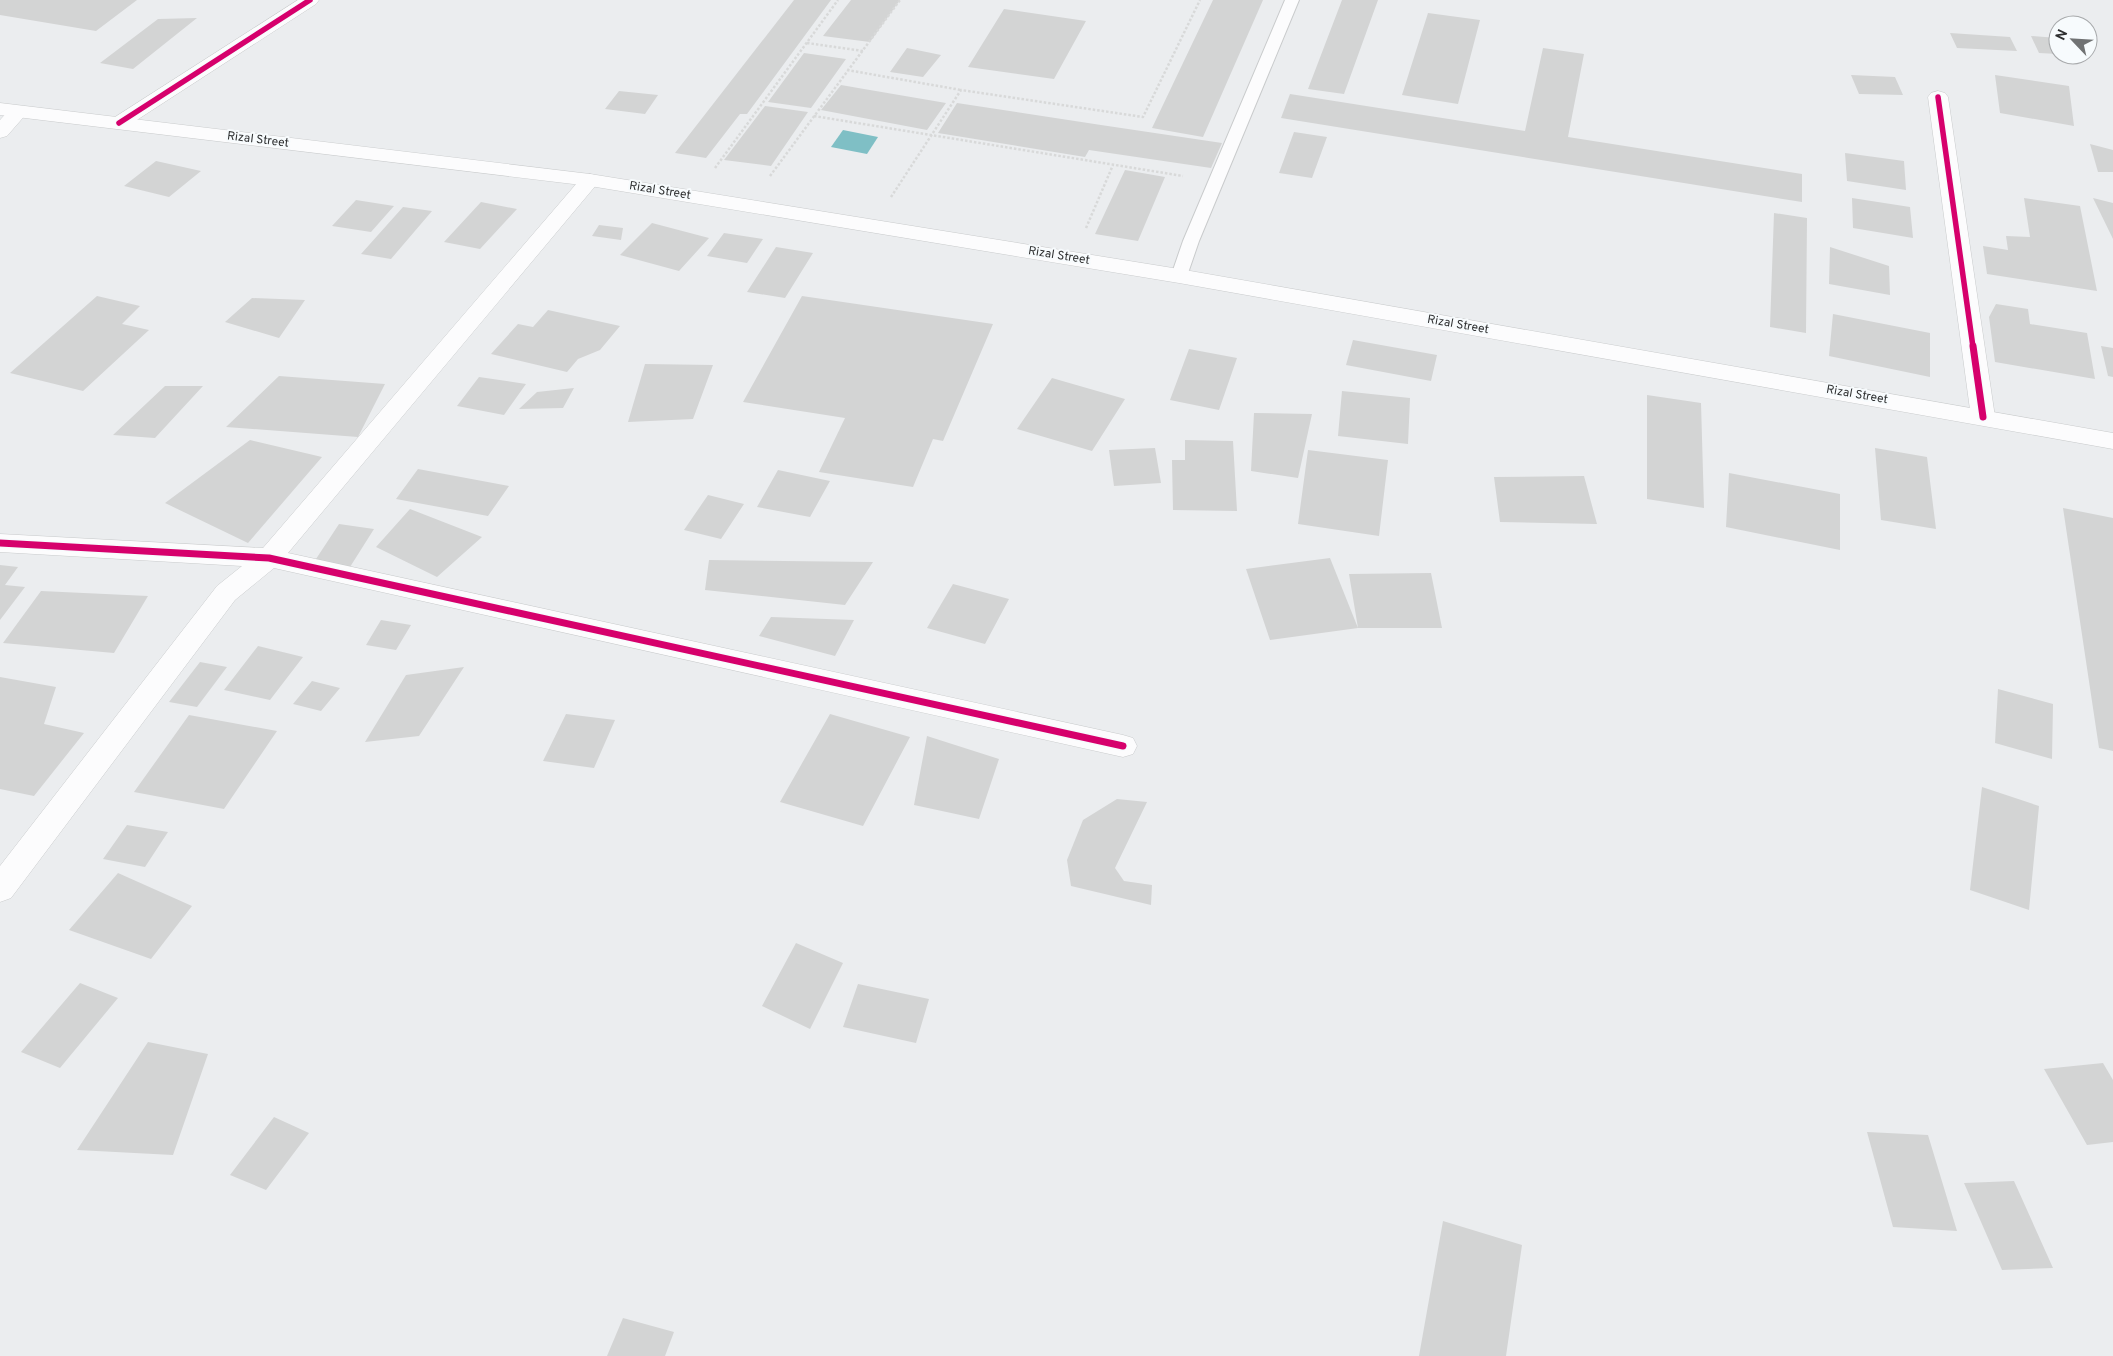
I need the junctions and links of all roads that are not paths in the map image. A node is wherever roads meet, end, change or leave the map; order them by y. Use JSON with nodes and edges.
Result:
{"nodes":[{"id":1,"x":310,"y":0,"type":"edge"},
{"id":2,"x":1292,"y":0,"type":"edge"},
{"id":3,"x":1938,"y":97,"type":"dead end"},
{"id":4,"x":9,"y":110,"type":"edge"},
{"id":5,"x":119,"y":123,"type":"junction"},
{"id":6,"x":0,"y":132,"type":"edge"},
{"id":7,"x":590,"y":180,"type":"junction"},
{"id":8,"x":1179,"y":276,"type":"junction"},
{"id":9,"x":1983,"y":417,"type":"junction"},
{"id":10,"x":2113,"y":441,"type":"edge"},
{"id":11,"x":0,"y":543,"type":"edge"},
{"id":12,"x":269,"y":558,"type":"junction"},
{"id":13,"x":1122,"y":746,"type":"dead end"},
{"id":14,"x":0,"y":889,"type":"edge"}],
"edges":[{"from":1,"to":5,"type":"main road"},
{"from":2,"to":8,"type":"lane"},
{"from":3,"to":9,"type":"main road"},
{"from":4,"to":5,"type":"main road","name":"Rizal Street"},
{"from":4,"to":6,"type":"main road"},
{"from":5,"to":7,"type":"main road","name":"Rizal Street"},
{"from":7,"to":8,"type":"main road","name":"Rizal Street"},
{"from":7,"to":12,"type":"main road"},
{"from":8,"to":9,"type":"main road","name":"Rizal Street"},
{"from":9,"to":10,"type":"main road","name":"Rizal Street"},
{"from":11,"to":12,"type":"main road"},
{"from":12,"to":13,"type":"main road"},
{"from":12,"to":14,"type":"main road"}]}
